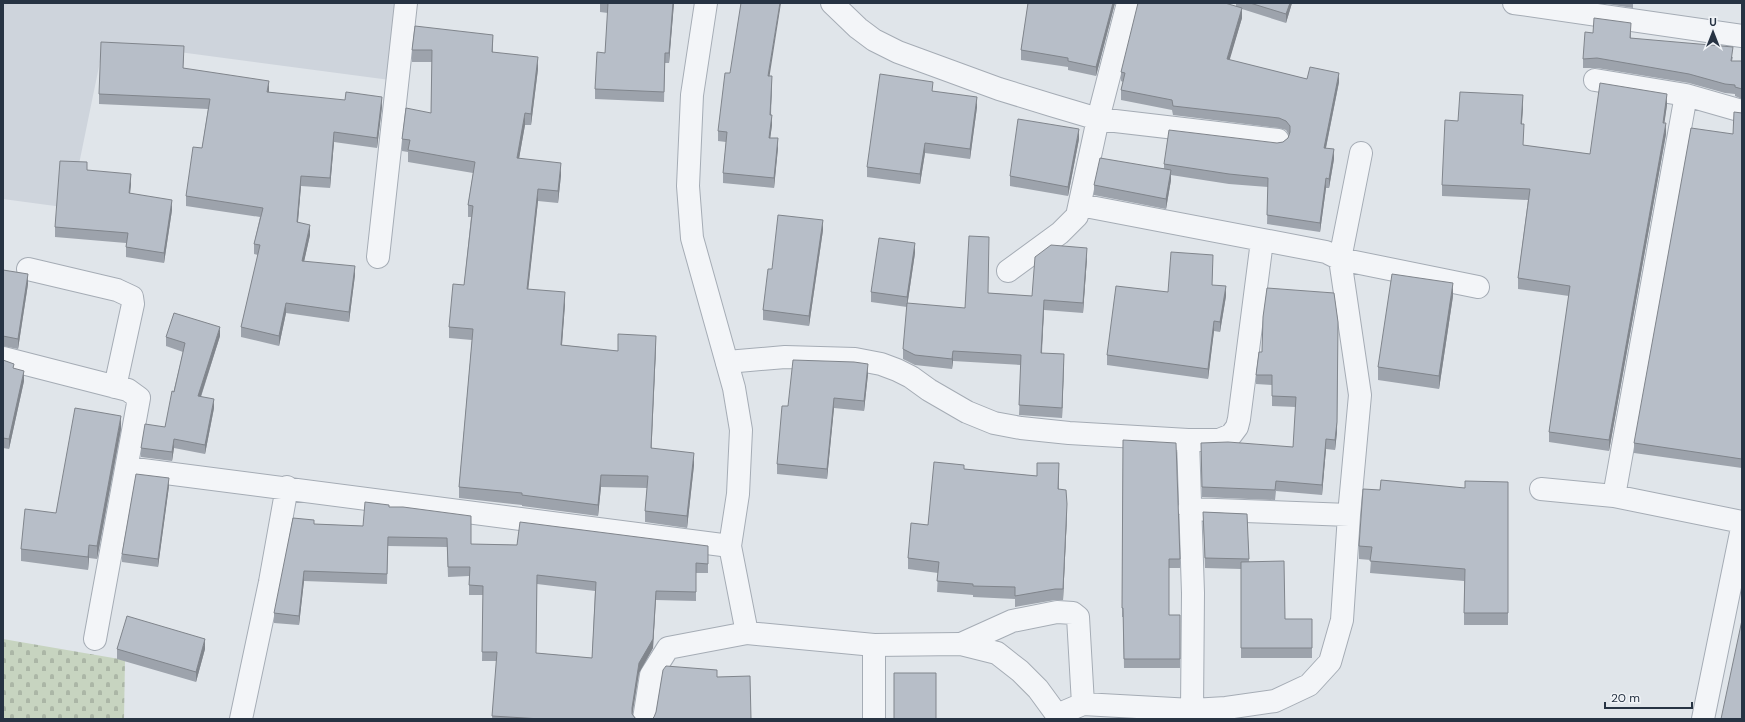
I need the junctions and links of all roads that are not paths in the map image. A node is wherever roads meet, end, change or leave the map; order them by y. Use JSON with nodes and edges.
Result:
{"nodes":[{"id":1,"x":406,"y":3,"type":"edge"},
{"id":2,"x":706,"y":3,"type":"edge"},
{"id":3,"x":832,"y":3,"type":"edge"},
{"id":4,"x":1128,"y":3,"type":"edge"},
{"id":5,"x":1514,"y":3,"type":"edge"},
{"id":6,"x":1742,"y":36,"type":"edge"},
{"id":7,"x":1595,"y":80,"type":"dead end"},
{"id":8,"x":1686,"y":94,"type":"junction"},
{"id":9,"x":1742,"y":111,"type":"edge"},
{"id":10,"x":1098,"y":119,"type":"junction"},
{"id":11,"x":1278,"y":140,"type":"dead end"},
{"id":12,"x":1361,"y":153,"type":"dead end"},
{"id":13,"x":1080,"y":205,"type":"junction"},
{"id":14,"x":1262,"y":241,"type":"junction"},
{"id":15,"x":378,"y":257,"type":"dead end"},
{"id":16,"x":1340,"y":259,"type":"junction"},
{"id":17,"x":28,"y":269,"type":"dead end"},
{"id":18,"x":1008,"y":270,"type":"dead end"},
{"id":19,"x":1478,"y":287,"type":"dead end"},
{"id":20,"x":3,"y":358,"type":"edge"},
{"id":21,"x":727,"y":362,"type":"junction"},
{"id":22,"x":114,"y":387,"type":"junction"},
{"id":23,"x":1188,"y":440,"type":"junction"},
{"id":24,"x":126,"y":468,"type":"junction"},
{"id":25,"x":287,"y":487,"type":"junction"},
{"id":26,"x":1541,"y":489,"type":"dead end"},
{"id":27,"x":1614,"y":496,"type":"junction"},
{"id":28,"x":1189,"y":508,"type":"junction"},
{"id":29,"x":1349,"y":515,"type":"junction"},
{"id":30,"x":1742,"y":522,"type":"edge"},
{"id":31,"x":1742,"y":528,"type":"edge"},
{"id":32,"x":730,"y":546,"type":"junction"},
{"id":33,"x":747,"y":633,"type":"junction"},
{"id":34,"x":95,"y":639,"type":"dead end"},
{"id":35,"x":961,"y":644,"type":"junction"},
{"id":36,"x":874,"y":645,"type":"junction"},
{"id":37,"x":1083,"y":704,"type":"junction"},
{"id":38,"x":1192,"y":710,"type":"junction"},
{"id":39,"x":1057,"y":717,"type":"edge"},
{"id":40,"x":242,"y":719,"type":"edge"},
{"id":41,"x":644,"y":719,"type":"edge"},
{"id":42,"x":874,"y":719,"type":"edge"},
{"id":43,"x":1703,"y":719,"type":"edge"}],
"edges":[{"from":1,"to":15,"type":"street"},
{"from":2,"to":21,"type":"street"},
{"from":3,"to":10,"type":"street"},
{"from":4,"to":10,"type":"street"},
{"from":5,"to":6,"type":"street"},
{"from":7,"to":8,"type":"street"},
{"from":8,"to":9,"type":"street"},
{"from":8,"to":27,"type":"street"},
{"from":10,"to":11,"type":"street"},
{"from":10,"to":13,"type":"street"},
{"from":12,"to":16,"type":"street"},
{"from":13,"to":14,"type":"street"},
{"from":13,"to":18,"type":"street"},
{"from":14,"to":16,"type":"street"},
{"from":14,"to":23,"type":"street"},
{"from":16,"to":19,"type":"street"},
{"from":16,"to":29,"type":"street"},
{"from":17,"to":22,"type":"street"},
{"from":20,"to":22,"type":"street"},
{"from":21,"to":23,"type":"street"},
{"from":21,"to":32,"type":"street"},
{"from":22,"to":24,"type":"street"},
{"from":23,"to":28,"type":"street"},
{"from":24,"to":25,"type":"street"},
{"from":24,"to":34,"type":"street"},
{"from":25,"to":32,"type":"street"},
{"from":25,"to":40,"type":"street"},
{"from":26,"to":27,"type":"street"},
{"from":27,"to":30,"type":"street"},
{"from":28,"to":29,"type":"street"},
{"from":28,"to":38,"type":"street"},
{"from":29,"to":38,"type":"street"},
{"from":31,"to":43,"type":"street"},
{"from":32,"to":33,"type":"street"},
{"from":33,"to":36,"type":"street"},
{"from":33,"to":41,"type":"street"},
{"from":35,"to":36,"type":"street"},
{"from":35,"to":37,"type":"street"},
{"from":35,"to":39,"type":"street"},
{"from":36,"to":42,"type":"street"},
{"from":37,"to":38,"type":"street"},
{"from":37,"to":39,"type":"street"}]}
